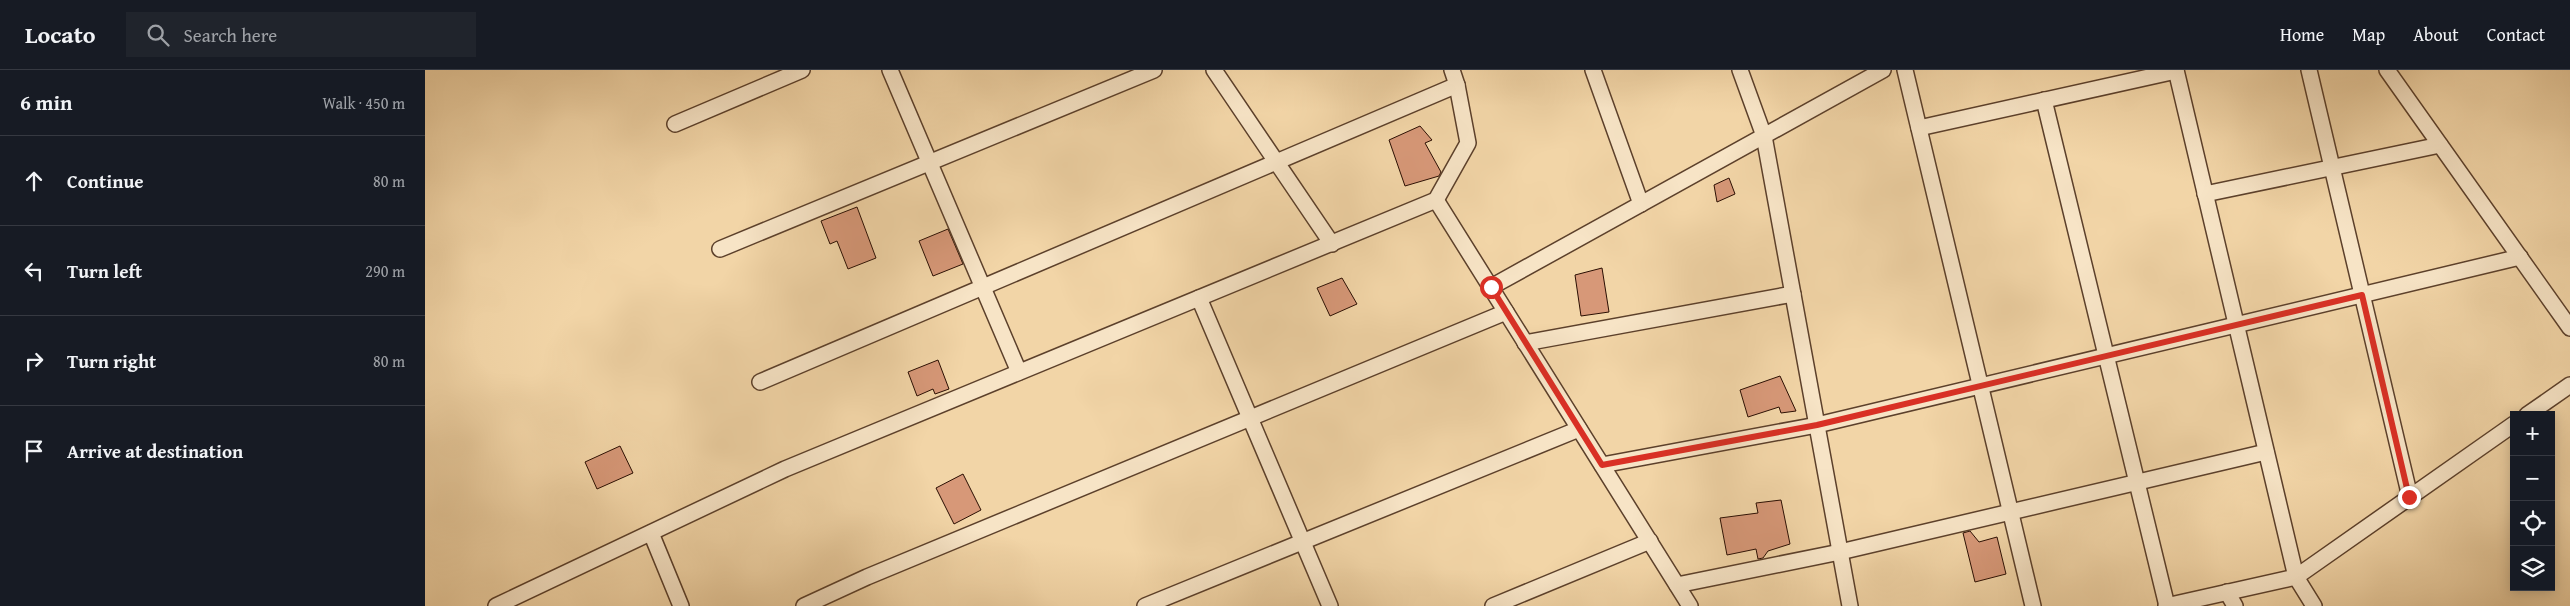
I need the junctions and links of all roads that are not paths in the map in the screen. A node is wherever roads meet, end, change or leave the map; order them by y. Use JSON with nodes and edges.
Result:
{"nodes":[{"id":1,"x":801,"y":70,"type":"edge"},
{"id":2,"x":890,"y":70,"type":"edge"},
{"id":3,"x":1154,"y":70,"type":"edge"},
{"id":4,"x":1214,"y":70,"type":"edge"},
{"id":5,"x":1452,"y":70,"type":"edge"},
{"id":6,"x":1593,"y":70,"type":"edge"},
{"id":7,"x":1740,"y":70,"type":"edge"},
{"id":8,"x":1883,"y":70,"type":"edge"},
{"id":9,"x":1905,"y":70,"type":"edge"},
{"id":10,"x":2176,"y":70,"type":"edge"},
{"id":11,"x":2309,"y":70,"type":"edge"},
{"id":12,"x":2387,"y":70,"type":"edge"},
{"id":13,"x":1457,"y":85,"type":"junction"},
{"id":14,"x":2044,"y":100,"type":"junction"},
{"id":15,"x":675,"y":124,"type":"dead end"},
{"id":16,"x":1919,"y":128,"type":"junction"},
{"id":17,"x":1764,"y":136,"type":"junction"},
{"id":18,"x":2440,"y":144,"type":"junction"},
{"id":19,"x":1276,"y":162,"type":"junction"},
{"id":20,"x":930,"y":163,"type":"junction"},
{"id":21,"x":2332,"y":167,"type":"junction"},
{"id":22,"x":2205,"y":194,"type":"junction"},
{"id":23,"x":1436,"y":200,"type":"junction"},
{"id":24,"x":1641,"y":204,"type":"junction"},
{"id":25,"x":1332,"y":244,"type":"junction"},
{"id":26,"x":720,"y":249,"type":"dead end"},
{"id":27,"x":2520,"y":257,"type":"junction"},
{"id":28,"x":983,"y":287,"type":"junction"},
{"id":29,"x":1491,"y":287,"type":"junction"},
{"id":30,"x":1793,"y":294,"type":"junction"},
{"id":31,"x":2362,"y":295,"type":"junction"},
{"id":32,"x":1199,"y":298,"type":"junction"},
{"id":33,"x":1506,"y":312,"type":"junction"},
{"id":34,"x":2236,"y":325,"type":"junction"},
{"id":35,"x":2570,"y":328,"type":"edge"},
{"id":36,"x":1525,"y":343,"type":"junction"},
{"id":37,"x":2107,"y":356,"type":"junction"},
{"id":38,"x":1019,"y":372,"type":"junction"},
{"id":39,"x":760,"y":382,"type":"dead end"},
{"id":40,"x":2570,"y":385,"type":"edge"},
{"id":41,"x":1980,"y":386,"type":"junction"},
{"id":42,"x":2533,"y":411,"type":"edge"},
{"id":43,"x":1250,"y":418,"type":"junction"},
{"id":44,"x":1817,"y":425,"type":"junction"},
{"id":45,"x":2510,"y":427,"type":"edge"},
{"id":46,"x":1579,"y":429,"type":"junction"},
{"id":47,"x":2266,"y":452,"type":"junction"},
{"id":48,"x":1602,"y":465,"type":"junction"},
{"id":49,"x":2137,"y":482,"type":"junction"},
{"id":50,"x":2409,"y":497,"type":"junction"},
{"id":51,"x":2010,"y":512,"type":"junction"},
{"id":52,"x":651,"y":533,"type":"junction"},
{"id":53,"x":1650,"y":541,"type":"junction"},
{"id":54,"x":1303,"y":542,"type":"junction"},
{"id":55,"x":1840,"y":552,"type":"junction"},
{"id":56,"x":2296,"y":577,"type":"junction"},
{"id":57,"x":1677,"y":585,"type":"junction"},
{"id":58,"x":2227,"y":592,"type":"junction"},
{"id":59,"x":496,"y":606,"type":"edge"},
{"id":60,"x":681,"y":606,"type":"edge"},
{"id":61,"x":804,"y":606,"type":"edge"},
{"id":62,"x":1145,"y":606,"type":"edge"},
{"id":63,"x":1330,"y":606,"type":"edge"},
{"id":64,"x":1493,"y":606,"type":"edge"},
{"id":65,"x":1690,"y":606,"type":"edge"},
{"id":66,"x":1850,"y":606,"type":"edge"},
{"id":67,"x":2033,"y":606,"type":"edge"},
{"id":68,"x":2167,"y":606,"type":"edge"},
{"id":69,"x":2235,"y":606,"type":"edge"},
{"id":70,"x":2314,"y":606,"type":"edge"}],
"edges":[{"from":1,"to":15,"type":"street"},
{"from":2,"to":20,"type":"street"},
{"from":3,"to":20,"type":"street"},
{"from":4,"to":19,"type":"street"},
{"from":5,"to":13,"type":"street"},
{"from":6,"to":24,"type":"street"},
{"from":7,"to":17,"type":"street"},
{"from":8,"to":17,"type":"street"},
{"from":9,"to":16,"type":"street"},
{"from":10,"to":14,"type":"street"},
{"from":10,"to":22,"type":"street"},
{"from":11,"to":21,"type":"street"},
{"from":12,"to":18,"type":"street"},
{"from":13,"to":19,"type":"street"},
{"from":13,"to":23,"type":"street"},
{"from":14,"to":16,"type":"street"},
{"from":14,"to":37,"type":"street"},
{"from":16,"to":41,"type":"street"},
{"from":17,"to":24,"type":"street"},
{"from":17,"to":30,"type":"street"},
{"from":18,"to":21,"type":"street"},
{"from":18,"to":27,"type":"street"},
{"from":19,"to":25,"type":"street"},
{"from":19,"to":28,"type":"street"},
{"from":20,"to":26,"type":"street"},
{"from":20,"to":28,"type":"street"},
{"from":21,"to":22,"type":"street"},
{"from":21,"to":31,"type":"street"},
{"from":22,"to":34,"type":"street"},
{"from":23,"to":25,"type":"street"},
{"from":23,"to":29,"type":"street"},
{"from":24,"to":29,"type":"street"},
{"from":25,"to":32,"type":"street"},
{"from":27,"to":31,"type":"street"},
{"from":27,"to":35,"type":"street"},
{"from":28,"to":38,"type":"street"},
{"from":28,"to":39,"type":"street"},
{"from":29,"to":33,"type":"street"},
{"from":30,"to":36,"type":"street"},
{"from":30,"to":44,"type":"street"},
{"from":31,"to":34,"type":"street"},
{"from":31,"to":50,"type":"street"},
{"from":32,"to":38,"type":"street"},
{"from":32,"to":43,"type":"street"},
{"from":33,"to":36,"type":"street"},
{"from":33,"to":43,"type":"street"},
{"from":34,"to":37,"type":"street"},
{"from":34,"to":47,"type":"street"},
{"from":36,"to":46,"type":"street"},
{"from":37,"to":41,"type":"street"},
{"from":37,"to":49,"type":"street"},
{"from":38,"to":52,"type":"street"},
{"from":40,"to":42,"type":"street"},
{"from":41,"to":44,"type":"street"},
{"from":41,"to":51,"type":"street"},
{"from":43,"to":54,"type":"street"},
{"from":43,"to":61,"type":"street"},
{"from":44,"to":48,"type":"street"},
{"from":44,"to":55,"type":"street"},
{"from":45,"to":50,"type":"street"},
{"from":46,"to":48,"type":"street"},
{"from":46,"to":54,"type":"street"},
{"from":47,"to":49,"type":"street"},
{"from":47,"to":56,"type":"street"},
{"from":48,"to":53,"type":"street"},
{"from":49,"to":51,"type":"street"},
{"from":49,"to":68,"type":"street"},
{"from":50,"to":56,"type":"street"},
{"from":51,"to":55,"type":"street"},
{"from":51,"to":67,"type":"street"},
{"from":52,"to":59,"type":"street"},
{"from":52,"to":60,"type":"street"},
{"from":53,"to":57,"type":"street"},
{"from":53,"to":64,"type":"street"},
{"from":54,"to":62,"type":"street"},
{"from":54,"to":63,"type":"street"},
{"from":55,"to":57,"type":"street"},
{"from":55,"to":66,"type":"street"},
{"from":56,"to":58,"type":"street"},
{"from":56,"to":70,"type":"street"},
{"from":57,"to":65,"type":"street"},
{"from":58,"to":68,"type":"street"},
{"from":58,"to":69,"type":"street"}]}
